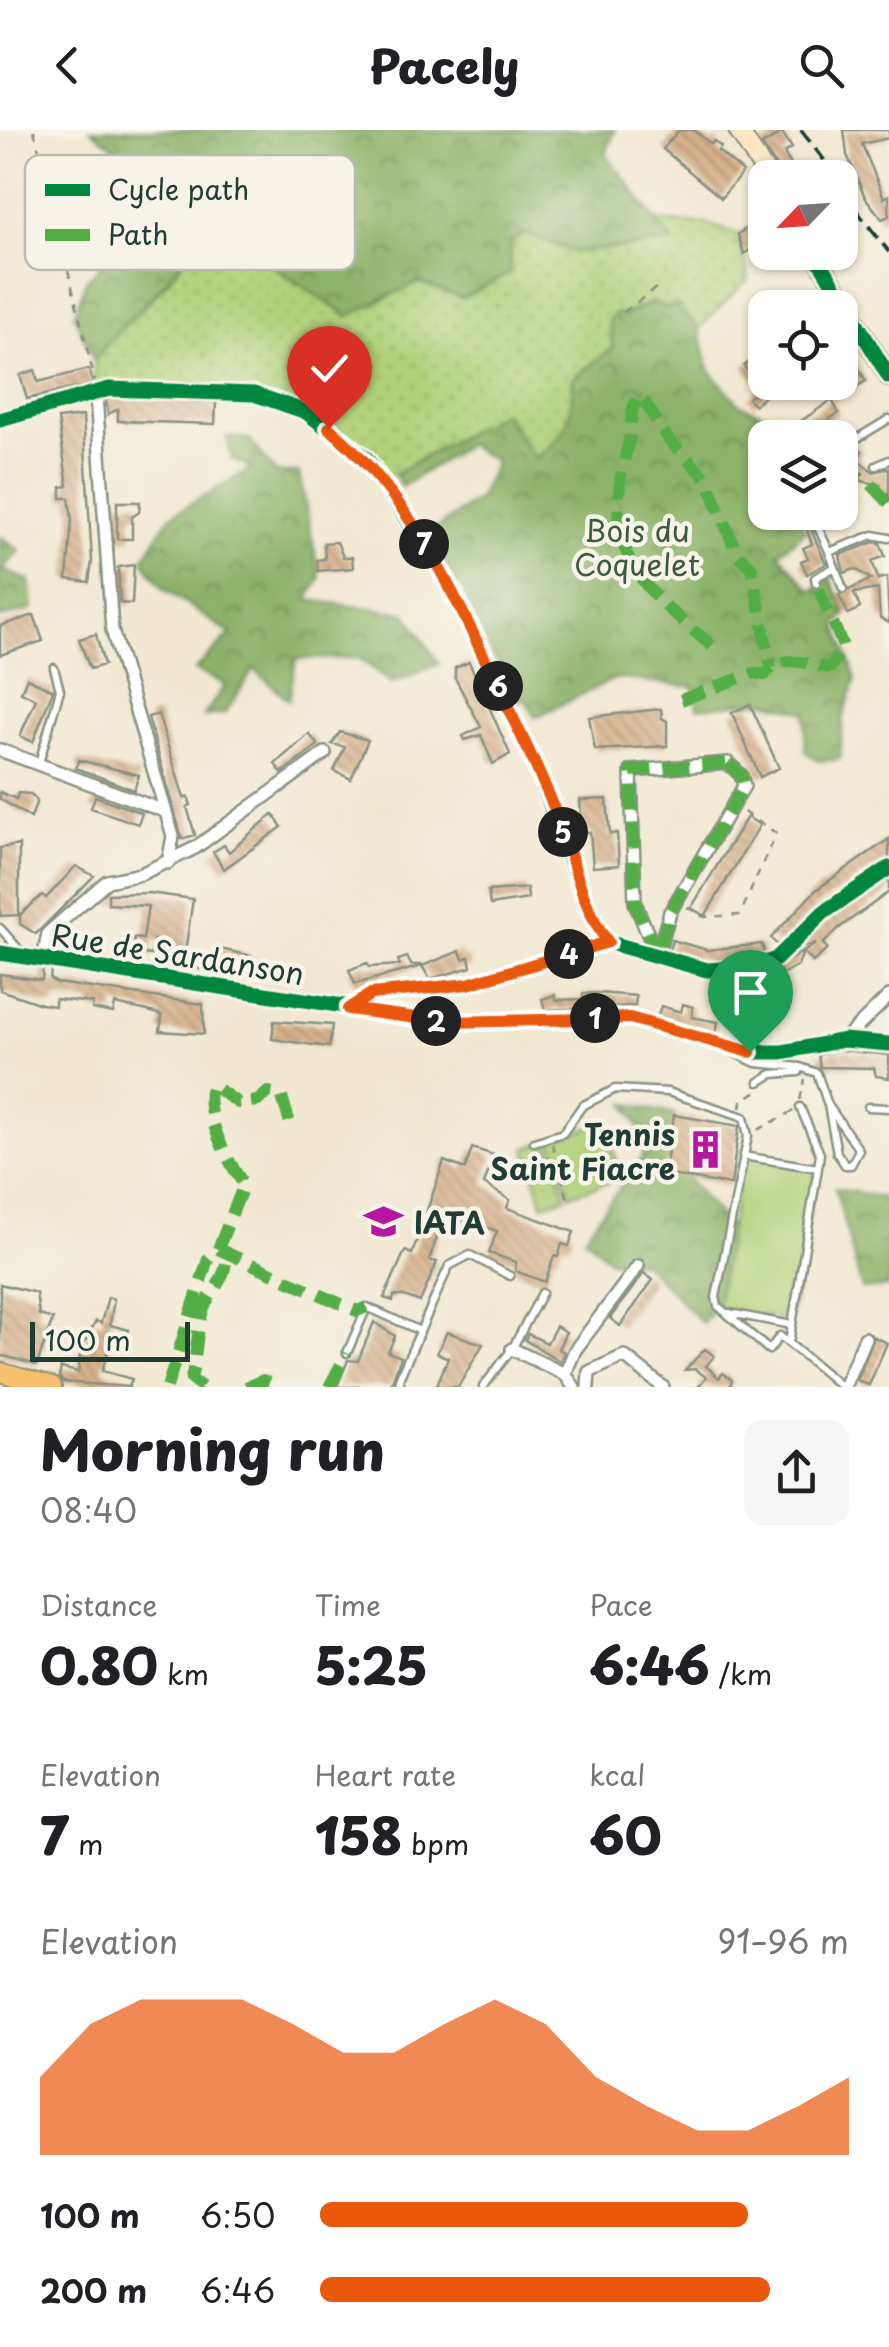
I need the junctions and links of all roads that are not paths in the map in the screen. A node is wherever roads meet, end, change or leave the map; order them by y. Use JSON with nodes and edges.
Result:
{"nodes":[{"id":1,"x":744,"y":132,"type":"edge"},
{"id":2,"x":759,"y":160,"type":"edge"},
{"id":3,"x":825,"y":270,"type":"edge"},
{"id":4,"x":889,"y":377,"type":"edge"},
{"id":5,"x":96,"y":395,"type":"junction"},
{"id":6,"x":889,"y":419,"type":"edge"},
{"id":7,"x":0,"y":420,"type":"edge"},
{"id":8,"x":858,"y":438,"type":"edge"},
{"id":9,"x":889,"y":460,"type":"edge"},
{"id":10,"x":876,"y":466,"type":"dead end"},
{"id":11,"x":819,"y":530,"type":"edge"},
{"id":12,"x":889,"y":538,"type":"edge"},
{"id":13,"x":829,"y":552,"type":"junction"},
{"id":14,"x":835,"y":567,"type":"junction"},
{"id":15,"x":816,"y":582,"type":"dead end"},
{"id":16,"x":844,"y":589,"type":"dead end"},
{"id":17,"x":54,"y":668,"type":"dead end"},
{"id":18,"x":0,"y":750,"type":"edge"},
{"id":19,"x":325,"y":753,"type":"dead end"},
{"id":20,"x":39,"y":764,"type":"junction"},
{"id":21,"x":164,"y":811,"type":"junction"},
{"id":22,"x":168,"y":863,"type":"junction"},
{"id":23,"x":889,"y":868,"type":"edge"},
{"id":24,"x":0,"y":928,"type":"edge"},
{"id":25,"x":608,"y":942,"type":"junction"},
{"id":26,"x":0,"y":953,"type":"edge"},
{"id":27,"x":25,"y":956,"type":"junction"},
{"id":28,"x":657,"y":956,"type":"junction"},
{"id":29,"x":43,"y":960,"type":"junction"},
{"id":30,"x":889,"y":996,"type":"edge"},
{"id":31,"x":348,"y":1009,"type":"junction"},
{"id":32,"x":844,"y":1040,"type":"junction"},
{"id":33,"x":889,"y":1044,"type":"edge"},
{"id":34,"x":726,"y":1048,"type":"junction"},
{"id":35,"x":800,"y":1067,"type":"junction"},
{"id":36,"x":759,"y":1082,"type":"road end"},
{"id":37,"x":828,"y":1105,"type":"junction"},
{"id":38,"x":800,"y":1107,"type":"road end"},
{"id":39,"x":868,"y":1107,"type":"dead end"},
{"id":40,"x":889,"y":1108,"type":"edge"},
{"id":41,"x":534,"y":1142,"type":"dead end"},
{"id":42,"x":743,"y":1156,"type":"junction"},
{"id":43,"x":818,"y":1168,"type":"junction"},
{"id":44,"x":638,"y":1266,"type":"dead end"},
{"id":45,"x":510,"y":1276,"type":"dead end"},
{"id":46,"x":542,"y":1294,"type":"dead end"},
{"id":47,"x":726,"y":1313,"type":"junction"},
{"id":48,"x":792,"y":1325,"type":"junction"},
{"id":49,"x":418,"y":1330,"type":"junction"},
{"id":50,"x":865,"y":1338,"type":"dead end"},
{"id":51,"x":789,"y":1343,"type":"junction"},
{"id":52,"x":512,"y":1349,"type":"junction"},
{"id":53,"x":347,"y":1353,"type":"dead end"},
{"id":54,"x":0,"y":1372,"type":"edge"},
{"id":55,"x":565,"y":1374,"type":"junction"},
{"id":56,"x":52,"y":1387,"type":"edge"},
{"id":57,"x":401,"y":1387,"type":"edge"},
{"id":58,"x":483,"y":1387,"type":"edge"},
{"id":59,"x":574,"y":1387,"type":"edge"},
{"id":60,"x":588,"y":1387,"type":"edge"},
{"id":61,"x":663,"y":1387,"type":"edge"},
{"id":62,"x":843,"y":1387,"type":"edge"}],
"edges":[{"from":1,"to":2,"type":"street"},
{"from":3,"to":4,"type":"street"},
{"from":5,"to":7,"type":"street"},
{"from":5,"to":21,"type":"street"},
{"from":5,"to":25,"type":"street"},
{"from":6,"to":8,"type":"lane"},
{"from":9,"to":10,"type":"lane"},
{"from":11,"to":13,"type":"lane"},
{"from":12,"to":13,"type":"lane"},
{"from":13,"to":14,"type":"lane"},
{"from":14,"to":15,"type":"lane"},
{"from":14,"to":16,"type":"lane"},
{"from":17,"to":20,"type":"lane"},
{"from":18,"to":20,"type":"street"},
{"from":19,"to":22,"type":"street"},
{"from":20,"to":21,"type":"street"},
{"from":21,"to":22,"type":"street"},
{"from":22,"to":29,"type":"street"},
{"from":23,"to":28,"type":"street"},
{"from":24,"to":27,"type":"lane"},
{"from":25,"to":28,"type":"street"},
{"from":25,"to":31,"type":"street","name":"Rue de Sardanson"},
{"from":26,"to":27,"type":"street","name":"Rue de Sardanson"},
{"from":27,"to":29,"type":"street","name":"Rue de Sardanson"},
{"from":28,"to":28,"type":"street"},
{"from":29,"to":31,"type":"street","name":"Rue de Sardanson"},
{"from":30,"to":32,"type":"street"},
{"from":31,"to":34,"type":"street"},
{"from":32,"to":33,"type":"street"},
{"from":32,"to":34,"type":"street"},
{"from":34,"to":35,"type":"lane"},
{"from":35,"to":36,"type":"lane"},
{"from":35,"to":37,"type":"lane"},
{"from":37,"to":37,"type":"lane"},
{"from":38,"to":43,"type":"lane"},
{"from":39,"to":40,"type":"lane"},
{"from":41,"to":42,"type":"lane"},
{"from":42,"to":43,"type":"lane"},
{"from":42,"to":47,"type":"lane"},
{"from":43,"to":48,"type":"lane"},
{"from":44,"to":55,"type":"street"},
{"from":45,"to":49,"type":"lane"},
{"from":46,"to":52,"type":"lane"},
{"from":47,"to":48,"type":"lane"},
{"from":47,"to":51,"type":"lane"},
{"from":48,"to":51,"type":"lane"},
{"from":49,"to":53,"type":"lane"},
{"from":49,"to":57,"type":"lane"},
{"from":50,"to":62,"type":"street"},
{"from":51,"to":62,"type":"lane"},
{"from":52,"to":55,"type":"street"},
{"from":52,"to":58,"type":"lane"},
{"from":54,"to":56,"type":"main road"},
{"from":55,"to":59,"type":"street"},
{"from":60,"to":61,"type":"street"}]}
